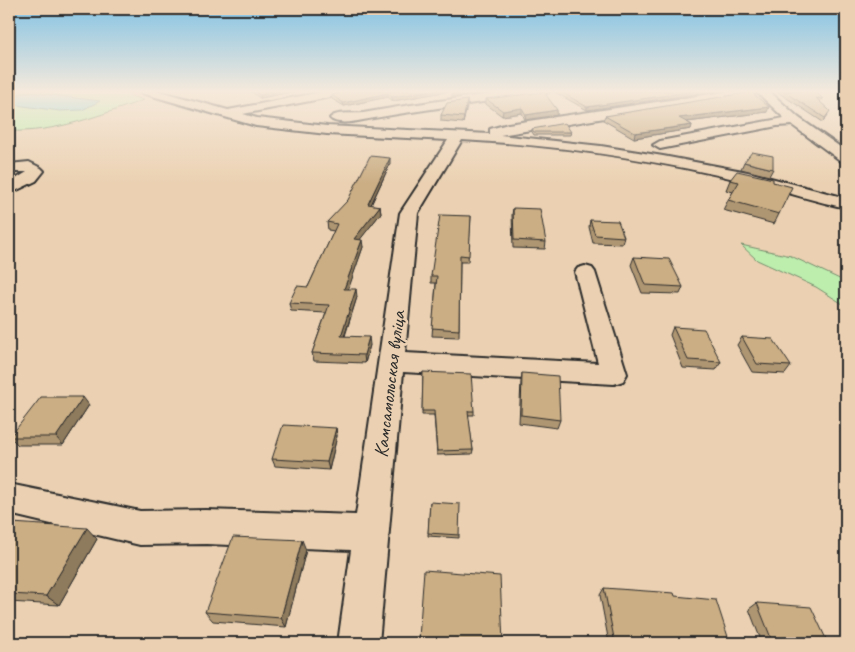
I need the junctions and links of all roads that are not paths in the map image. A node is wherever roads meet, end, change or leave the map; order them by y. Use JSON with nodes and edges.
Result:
{"nodes":[{"id":1,"x":254,"y":121,"type":"edge"},
{"id":2,"x":396,"y":121,"type":"edge"},
{"id":3,"x":552,"y":121,"type":"edge"},
{"id":4,"x":787,"y":121,"type":"edge"},
{"id":5,"x":795,"y":121,"type":"edge"},
{"id":6,"x":494,"y":135,"type":"junction"},
{"id":7,"x":457,"y":137,"type":"junction"},
{"id":8,"x":660,"y":145,"type":"dead end"},
{"id":9,"x":846,"y":158,"type":"edge"},
{"id":10,"x":9,"y":168,"type":"edge"},
{"id":11,"x":9,"y":189,"type":"edge"},
{"id":12,"x":846,"y":202,"type":"edge"},
{"id":13,"x":585,"y":272,"type":"dead end"},
{"id":14,"x":391,"y":362,"type":"junction"},
{"id":15,"x":9,"y":499,"type":"edge"},
{"id":16,"x":371,"y":533,"type":"junction"},
{"id":17,"x":358,"y":643,"type":"edge"}],
"edges":[{"from":1,"to":7,"type":"street"},
{"from":2,"to":6,"type":"street"},
{"from":3,"to":6,"type":"street"},
{"from":4,"to":8,"type":"street"},
{"from":5,"to":9,"type":"street"},
{"from":6,"to":7,"type":"street"},
{"from":6,"to":12,"type":"street"},
{"from":7,"to":14,"type":"street","name":"Камсамольская вуліца"},
{"from":10,"to":11,"type":"street"},
{"from":13,"to":14,"type":"street"},
{"from":14,"to":16,"type":"street","name":"Камсамольская вуліца"},
{"from":15,"to":16,"type":"street"},
{"from":16,"to":17,"type":"street","name":"Камсамольская вуліца"}]}
